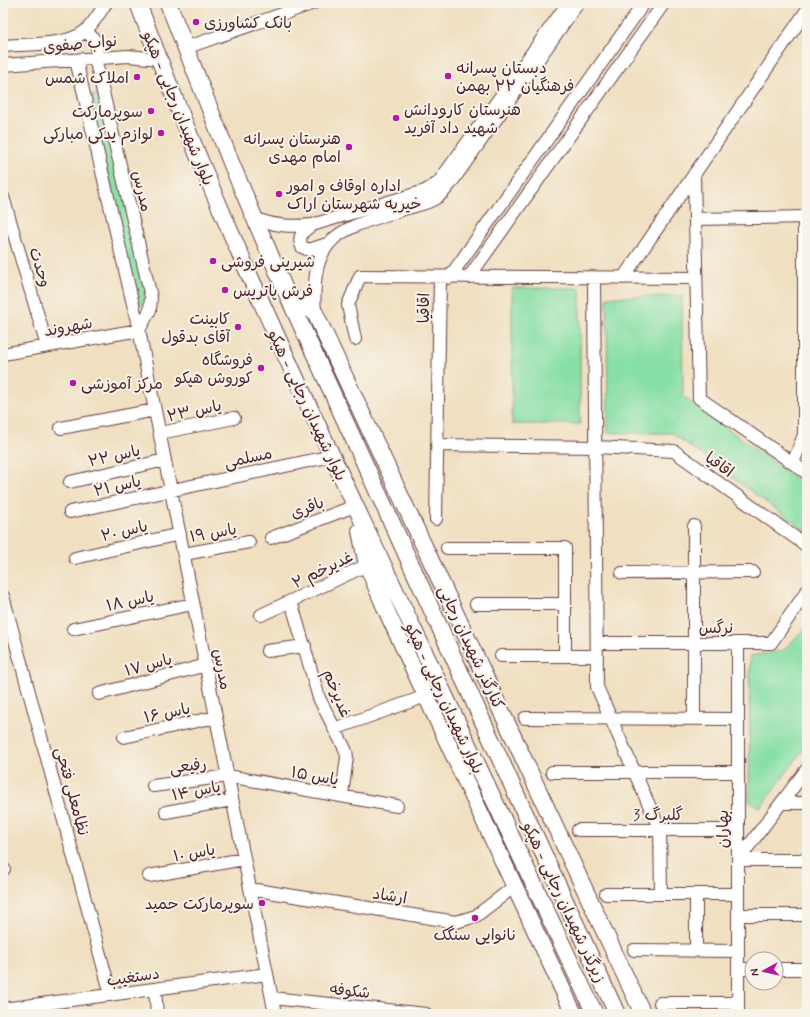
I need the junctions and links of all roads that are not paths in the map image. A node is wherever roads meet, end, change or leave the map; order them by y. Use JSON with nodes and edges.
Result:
{"nodes":[{"id":1,"x":106,"y":3,"type":"edge"},
{"id":2,"x":138,"y":3,"type":"edge"},
{"id":3,"x":168,"y":3,"type":"edge"},
{"id":4,"x":314,"y":3,"type":"edge"},
{"id":5,"x":568,"y":3,"type":"edge"},
{"id":6,"x":578,"y":3,"type":"edge"},
{"id":7,"x":644,"y":3,"type":"edge"},
{"id":8,"x":664,"y":3,"type":"edge"},
{"id":9,"x":807,"y":10,"type":"edge"},
{"id":10,"x":85,"y":32,"type":"junction"},
{"id":11,"x":3,"y":46,"type":"edge"},
{"id":12,"x":185,"y":48,"type":"junction"},
{"id":13,"x":95,"y":58,"type":"junction"},
{"id":14,"x":160,"y":59,"type":"junction"},
{"id":15,"x":76,"y":60,"type":"junction"},
{"id":16,"x":3,"y":65,"type":"edge"},
{"id":17,"x":694,"y":174,"type":"junction"},
{"id":18,"x":3,"y":197,"type":"edge"},
{"id":19,"x":805,"y":217,"type":"edge"},
{"id":20,"x":254,"y":218,"type":"junction"},
{"id":21,"x":695,"y":219,"type":"junction"},
{"id":22,"x":312,"y":225,"type":"junction"},
{"id":23,"x":327,"y":244,"type":"junction"},
{"id":24,"x":469,"y":277,"type":"junction"},
{"id":25,"x":594,"y":278,"type":"junction"},
{"id":26,"x":622,"y":278,"type":"junction"},
{"id":27,"x":696,"y":278,"type":"junction"},
{"id":28,"x":443,"y":280,"type":"junction"},
{"id":29,"x":286,"y":292,"type":"junction"},
{"id":30,"x":315,"y":313,"type":"junction"},
{"id":31,"x":139,"y":330,"type":"junction"},
{"id":32,"x":355,"y":339,"type":"dead end"},
{"id":33,"x":47,"y":346,"type":"junction"},
{"id":34,"x":3,"y":354,"type":"edge"},
{"id":35,"x":155,"y":410,"type":"junction"},
{"id":36,"x":234,"y":418,"type":"dead end"},
{"id":37,"x":61,"y":428,"type":"dead end"},
{"id":38,"x":160,"y":433,"type":"junction"},
{"id":39,"x":437,"y":445,"type":"junction"},
{"id":40,"x":596,"y":447,"type":"junction"},
{"id":41,"x":332,"y":456,"type":"junction"},
{"id":42,"x":165,"y":460,"type":"junction"},
{"id":43,"x":793,"y":463,"type":"junction"},
{"id":44,"x":807,"y":473,"type":"edge"},
{"id":45,"x":70,"y":482,"type":"dead end"},
{"id":46,"x":171,"y":489,"type":"junction"},
{"id":47,"x":355,"y":506,"type":"junction"},
{"id":48,"x":70,"y":512,"type":"dead end"},
{"id":49,"x":436,"y":519,"type":"dead end"},
{"id":50,"x":694,"y":526,"type":"dead end"},
{"id":51,"x":180,"y":534,"type":"junction"},
{"id":52,"x":271,"y":538,"type":"dead end"},
{"id":53,"x":249,"y":542,"type":"dead end"},
{"id":54,"x":807,"y":546,"type":"edge"},
{"id":55,"x":447,"y":548,"type":"dead end"},
{"id":56,"x":184,"y":554,"type":"junction"},
{"id":57,"x":75,"y":558,"type":"dead end"},
{"id":58,"x":367,"y":565,"type":"junction"},
{"id":59,"x":753,"y":572,"type":"dead end"},
{"id":60,"x":622,"y":573,"type":"dead end"},
{"id":61,"x":694,"y":573,"type":"junction"},
{"id":62,"x":3,"y":596,"type":"edge"},
{"id":63,"x":805,"y":598,"type":"edge"},
{"id":64,"x":292,"y":601,"type":"junction"},
{"id":65,"x":193,"y":604,"type":"junction"},
{"id":66,"x":476,"y":604,"type":"dead end"},
{"id":67,"x":565,"y":604,"type":"junction"},
{"id":68,"x":261,"y":615,"type":"dead end"},
{"id":69,"x":73,"y":629,"type":"dead end"},
{"id":70,"x":597,"y":643,"type":"junction"},
{"id":71,"x":694,"y":643,"type":"junction"},
{"id":72,"x":738,"y":643,"type":"junction"},
{"id":73,"x":305,"y":646,"type":"junction"},
{"id":74,"x":267,"y":651,"type":"dead end"},
{"id":75,"x":501,"y":656,"type":"dead end"},
{"id":76,"x":565,"y":656,"type":"junction"},
{"id":77,"x":597,"y":656,"type":"junction"},
{"id":78,"x":206,"y":665,"type":"junction"},
{"id":79,"x":99,"y":694,"type":"dead end"},
{"id":80,"x":426,"y":696,"type":"junction"},
{"id":81,"x":216,"y":717,"type":"junction"},
{"id":82,"x":525,"y":718,"type":"dead end"},
{"id":83,"x":611,"y":719,"type":"junction"},
{"id":84,"x":694,"y":719,"type":"junction"},
{"id":85,"x":738,"y":719,"type":"junction"},
{"id":86,"x":334,"y":728,"type":"junction"},
{"id":87,"x":124,"y":737,"type":"dead end"},
{"id":88,"x":807,"y":769,"type":"edge"},
{"id":89,"x":552,"y":772,"type":"dead end"},
{"id":90,"x":634,"y":772,"type":"junction"},
{"id":91,"x":738,"y":772,"type":"junction"},
{"id":92,"x":462,"y":773,"type":"junction"},
{"id":93,"x":228,"y":776,"type":"junction"},
{"id":94,"x":153,"y":786,"type":"dead end"},
{"id":95,"x":514,"y":789,"type":"joint"},
{"id":96,"x":342,"y":795,"type":"junction"},
{"id":97,"x":232,"y":800,"type":"junction"},
{"id":98,"x":493,"y":800,"type":"junction"},
{"id":99,"x":781,"y":803,"type":"junction"},
{"id":100,"x":807,"y":803,"type":"edge"},
{"id":101,"x":396,"y":806,"type":"dead end"},
{"id":102,"x":166,"y":812,"type":"dead end"},
{"id":103,"x":578,"y":830,"type":"dead end"},
{"id":104,"x":660,"y":830,"type":"junction"},
{"id":105,"x":738,"y":830,"type":"junction"},
{"id":106,"x":244,"y":859,"type":"junction"},
{"id":107,"x":738,"y":860,"type":"junction"},
{"id":108,"x":807,"y":860,"type":"edge"},
{"id":109,"x":149,"y":876,"type":"dead end"},
{"id":110,"x":515,"y":886,"type":"junction"},
{"id":111,"x":250,"y":889,"type":"junction"},
{"id":112,"x":606,"y":894,"type":"dead end"},
{"id":113,"x":661,"y":894,"type":"junction"},
{"id":114,"x":696,"y":894,"type":"junction"},
{"id":115,"x":738,"y":894,"type":"junction"},
{"id":116,"x":738,"y":915,"type":"junction"},
{"id":117,"x":807,"y":915,"type":"edge"},
{"id":118,"x":634,"y":950,"type":"dead end"},
{"id":119,"x":696,"y":950,"type":"junction"},
{"id":120,"x":738,"y":950,"type":"junction"},
{"id":121,"x":738,"y":969,"type":"junction"},
{"id":122,"x":744,"y":969,"type":"edge"},
{"id":123,"x":784,"y":969,"type":"edge"},
{"id":124,"x":807,"y":969,"type":"edge"},
{"id":125,"x":267,"y":974,"type":"junction"},
{"id":126,"x":155,"y":989,"type":"junction"},
{"id":127,"x":111,"y":995,"type":"junction"},
{"id":128,"x":272,"y":998,"type":"junction"},
{"id":129,"x":660,"y":1003,"type":"dead end"},
{"id":130,"x":738,"y":1008,"type":"edge"},
{"id":131,"x":3,"y":1009,"type":"edge"},
{"id":132,"x":157,"y":1014,"type":"edge"},
{"id":133,"x":275,"y":1014,"type":"edge"},
{"id":134,"x":426,"y":1014,"type":"edge"},
{"id":135,"x":574,"y":1014,"type":"edge"},
{"id":136,"x":595,"y":1014,"type":"edge"},
{"id":137,"x":617,"y":1014,"type":"edge"},
{"id":138,"x":643,"y":1014,"type":"edge"}],
"edges":[{"from":1,"to":10,"type":"street","name":"نواب صفوی"},
{"from":2,"to":14,"type":"main road","name":"بلوار شهیدان رجایی - هپکو"},
{"from":3,"to":12,"type":"main road","name":"بلوار شهیدان رجایی - هپکو"},
{"from":4,"to":12,"type":"street"},
{"from":5,"to":22,"type":"street"},
{"from":6,"to":23,"type":"street"},
{"from":7,"to":28,"type":"street"},
{"from":8,"to":24,"type":"street"},
{"from":9,"to":17,"type":"street"},
{"from":10,"to":11,"type":"street","name":"نواب صفوی"},
{"from":10,"to":13,"type":"street","name":"مدرس"},
{"from":12,"to":20,"type":"main road","name":"بلوار شهیدان رجایی - هپکو"},
{"from":13,"to":14,"type":"street","name":"نواب صفوی"},
{"from":13,"to":15,"type":"street","name":"نواب صفوی"},
{"from":13,"to":31,"type":"street","name":"مدرس"},
{"from":14,"to":41,"type":"main road","name":"بلوار شهیدان رجایی - هپکو"},
{"from":15,"to":16,"type":"street","name":"نواب صفوی"},
{"from":15,"to":31,"type":"street","name":"مدرس"},
{"from":17,"to":21,"type":"street"},
{"from":17,"to":26,"type":"street"},
{"from":18,"to":33,"type":"street","name":"وحدت"},
{"from":19,"to":21,"type":"street"},
{"from":19,"to":43,"type":"street"},
{"from":20,"to":22,"type":"street"},
{"from":20,"to":29,"type":"main road","name":"بلوار شهیدان رجایی - هپکو"},
{"from":21,"to":27,"type":"street"},
{"from":22,"to":23,"type":"street"},
{"from":23,"to":30,"type":"street"},
{"from":24,"to":25,"type":"street","name":"اقاقیا"},
{"from":24,"to":28,"type":"street","name":"اقاقیا"},
{"from":25,"to":26,"type":"street","name":"اقاقیا"},
{"from":25,"to":40,"type":"street"},
{"from":26,"to":27,"type":"street","name":"اقاقیا"},
{"from":27,"to":43,"type":"street"},
{"from":28,"to":32,"type":"street"},
{"from":28,"to":39,"type":"street","name":"اقاقیا"},
{"from":29,"to":30,"type":"main road","name":"کنارگذر شهیدان رجایی"},
{"from":29,"to":95,"type":"main road","name":"بلوار شهیدان رجایی - هپکو"},
{"from":30,"to":138,"type":"main road","name":"کنارگذر شهیدان رجایی"},
{"from":31,"to":33,"type":"street","name":"شهروند"},
{"from":31,"to":35,"type":"street","name":"مدرس"},
{"from":33,"to":34,"type":"street","name":"شهروند"},
{"from":35,"to":37,"type":"street"},
{"from":35,"to":38,"type":"street","name":"مدرس"},
{"from":36,"to":38,"type":"street","name":"یاس ۲۳"},
{"from":38,"to":42,"type":"street","name":"مدرس"},
{"from":39,"to":40,"type":"street","name":"اقاقیا"},
{"from":39,"to":49,"type":"street"},
{"from":40,"to":54,"type":"street","name":"اقاقیا"},
{"from":40,"to":70,"type":"street"},
{"from":41,"to":46,"type":"street","name":"مسلمی"},
{"from":41,"to":47,"type":"main road","name":"بلوار شهیدان رجایی - هپکو"},
{"from":42,"to":45,"type":"street","name":"یاس ۲۲"},
{"from":42,"to":46,"type":"street","name":"مدرس"},
{"from":43,"to":44,"type":"street"},
{"from":46,"to":48,"type":"street","name":"یاس ۲۱"},
{"from":46,"to":51,"type":"street","name":"مدرس"},
{"from":47,"to":52,"type":"street","name":"باقری"},
{"from":47,"to":58,"type":"main road"},
{"from":47,"to":98,"type":"main road","name":"بلوار شهیدان رجایی - هپکو"},
{"from":50,"to":61,"type":"street"},
{"from":51,"to":56,"type":"street","name":"مدرس"},
{"from":51,"to":57,"type":"street","name":"یاس ۲۰"},
{"from":53,"to":56,"type":"street","name":"یاس ۱۹"},
{"from":55,"to":67,"type":"street"},
{"from":56,"to":65,"type":"street","name":"مدرس"},
{"from":58,"to":64,"type":"street","name":"غدیرخم ۲"},
{"from":58,"to":80,"type":"main road"},
{"from":59,"to":61,"type":"street"},
{"from":60,"to":61,"type":"street"},
{"from":61,"to":71,"type":"street"},
{"from":62,"to":127,"type":"street","name":"نظامعلی فتحی"},
{"from":63,"to":72,"type":"street","name":"نرگس"},
{"from":64,"to":68,"type":"street","name":"غدیرخم ۲"},
{"from":64,"to":73,"type":"street","name":"غدیرخم"},
{"from":65,"to":69,"type":"street","name":"یاس ۱۸"},
{"from":65,"to":78,"type":"street","name":"مدرس"},
{"from":66,"to":67,"type":"street"},
{"from":67,"to":76,"type":"street"},
{"from":70,"to":71,"type":"street","name":"نرگس"},
{"from":70,"to":77,"type":"street"},
{"from":71,"to":72,"type":"street","name":"نرگس"},
{"from":71,"to":84,"type":"street"},
{"from":72,"to":85,"type":"street","name":"بهاران"},
{"from":73,"to":74,"type":"street"},
{"from":73,"to":86,"type":"street","name":"غدیرخم"},
{"from":75,"to":76,"type":"street"},
{"from":76,"to":77,"type":"street"},
{"from":77,"to":83,"type":"street"},
{"from":78,"to":79,"type":"street","name":"یاس ۱۷"},
{"from":78,"to":81,"type":"street","name":"مدرس"},
{"from":80,"to":86,"type":"street"},
{"from":80,"to":92,"type":"main road"},
{"from":81,"to":87,"type":"street","name":"یاس ۱۶"},
{"from":81,"to":93,"type":"street","name":"مدرس"},
{"from":82,"to":83,"type":"street"},
{"from":83,"to":84,"type":"street"},
{"from":83,"to":90,"type":"street"},
{"from":84,"to":85,"type":"street"},
{"from":85,"to":91,"type":"street","name":"بهاران"},
{"from":86,"to":96,"type":"street","name":"غدیرخم"},
{"from":88,"to":99,"type":"street"},
{"from":89,"to":90,"type":"street"},
{"from":90,"to":91,"type":"street"},
{"from":90,"to":104,"type":"street"},
{"from":91,"to":105,"type":"street","name":"بهاران"},
{"from":92,"to":98,"type":"main road"},
{"from":92,"to":110,"type":"main road"},
{"from":93,"to":94,"type":"street","name":"رفیعی"},
{"from":93,"to":96,"type":"street","name":"یاس ۱۵"},
{"from":93,"to":97,"type":"street","name":"مدرس"},
{"from":95,"to":137,"type":"main road","name":"زیرگذر شهیدان رجایی - هپکو"},
{"from":96,"to":101,"type":"street","name":"یاس ۱۵"},
{"from":97,"to":102,"type":"street","name":"یاس ۱۴"},
{"from":97,"to":106,"type":"street","name":"مدرس"},
{"from":98,"to":136,"type":"main road","name":"زیرگذر شهیدان رجایی - هپکو"},
{"from":99,"to":100,"type":"street"},
{"from":99,"to":107,"type":"street"},
{"from":103,"to":104,"type":"street","name":"گلبرگ 3"},
{"from":104,"to":105,"type":"street","name":"گلبرگ 3"},
{"from":104,"to":113,"type":"street"},
{"from":105,"to":107,"type":"street","name":"بهاران"},
{"from":106,"to":109,"type":"street","name":"یاس ۱۰"},
{"from":106,"to":111,"type":"street","name":"مدرس"},
{"from":107,"to":108,"type":"street"},
{"from":107,"to":115,"type":"street","name":"بهاران"},
{"from":110,"to":111,"type":"street","name":"ارشاد"},
{"from":110,"to":135,"type":"main road"},
{"from":111,"to":125,"type":"street","name":"مدرس"},
{"from":112,"to":113,"type":"street"},
{"from":113,"to":114,"type":"street"},
{"from":114,"to":115,"type":"street"},
{"from":114,"to":119,"type":"street"},
{"from":115,"to":116,"type":"street","name":"بهاران"},
{"from":116,"to":117,"type":"street"},
{"from":116,"to":120,"type":"street","name":"بهاران"},
{"from":118,"to":119,"type":"street"},
{"from":119,"to":120,"type":"street"},
{"from":120,"to":121,"type":"street","name":"بهاران"},
{"from":121,"to":122,"type":"street"},
{"from":121,"to":130,"type":"street","name":"بهاران"},
{"from":123,"to":124,"type":"street"},
{"from":125,"to":126,"type":"street","name":"دستغیب"},
{"from":125,"to":128,"type":"street","name":"مدرس"},
{"from":126,"to":127,"type":"street","name":"دستغیب"},
{"from":126,"to":132,"type":"street"},
{"from":127,"to":131,"type":"street","name":"دستغیب"},
{"from":128,"to":133,"type":"street","name":"مدرس"},
{"from":128,"to":134,"type":"street","name":"شکوفه"},
{"from":129,"to":130,"type":"street"}]}
